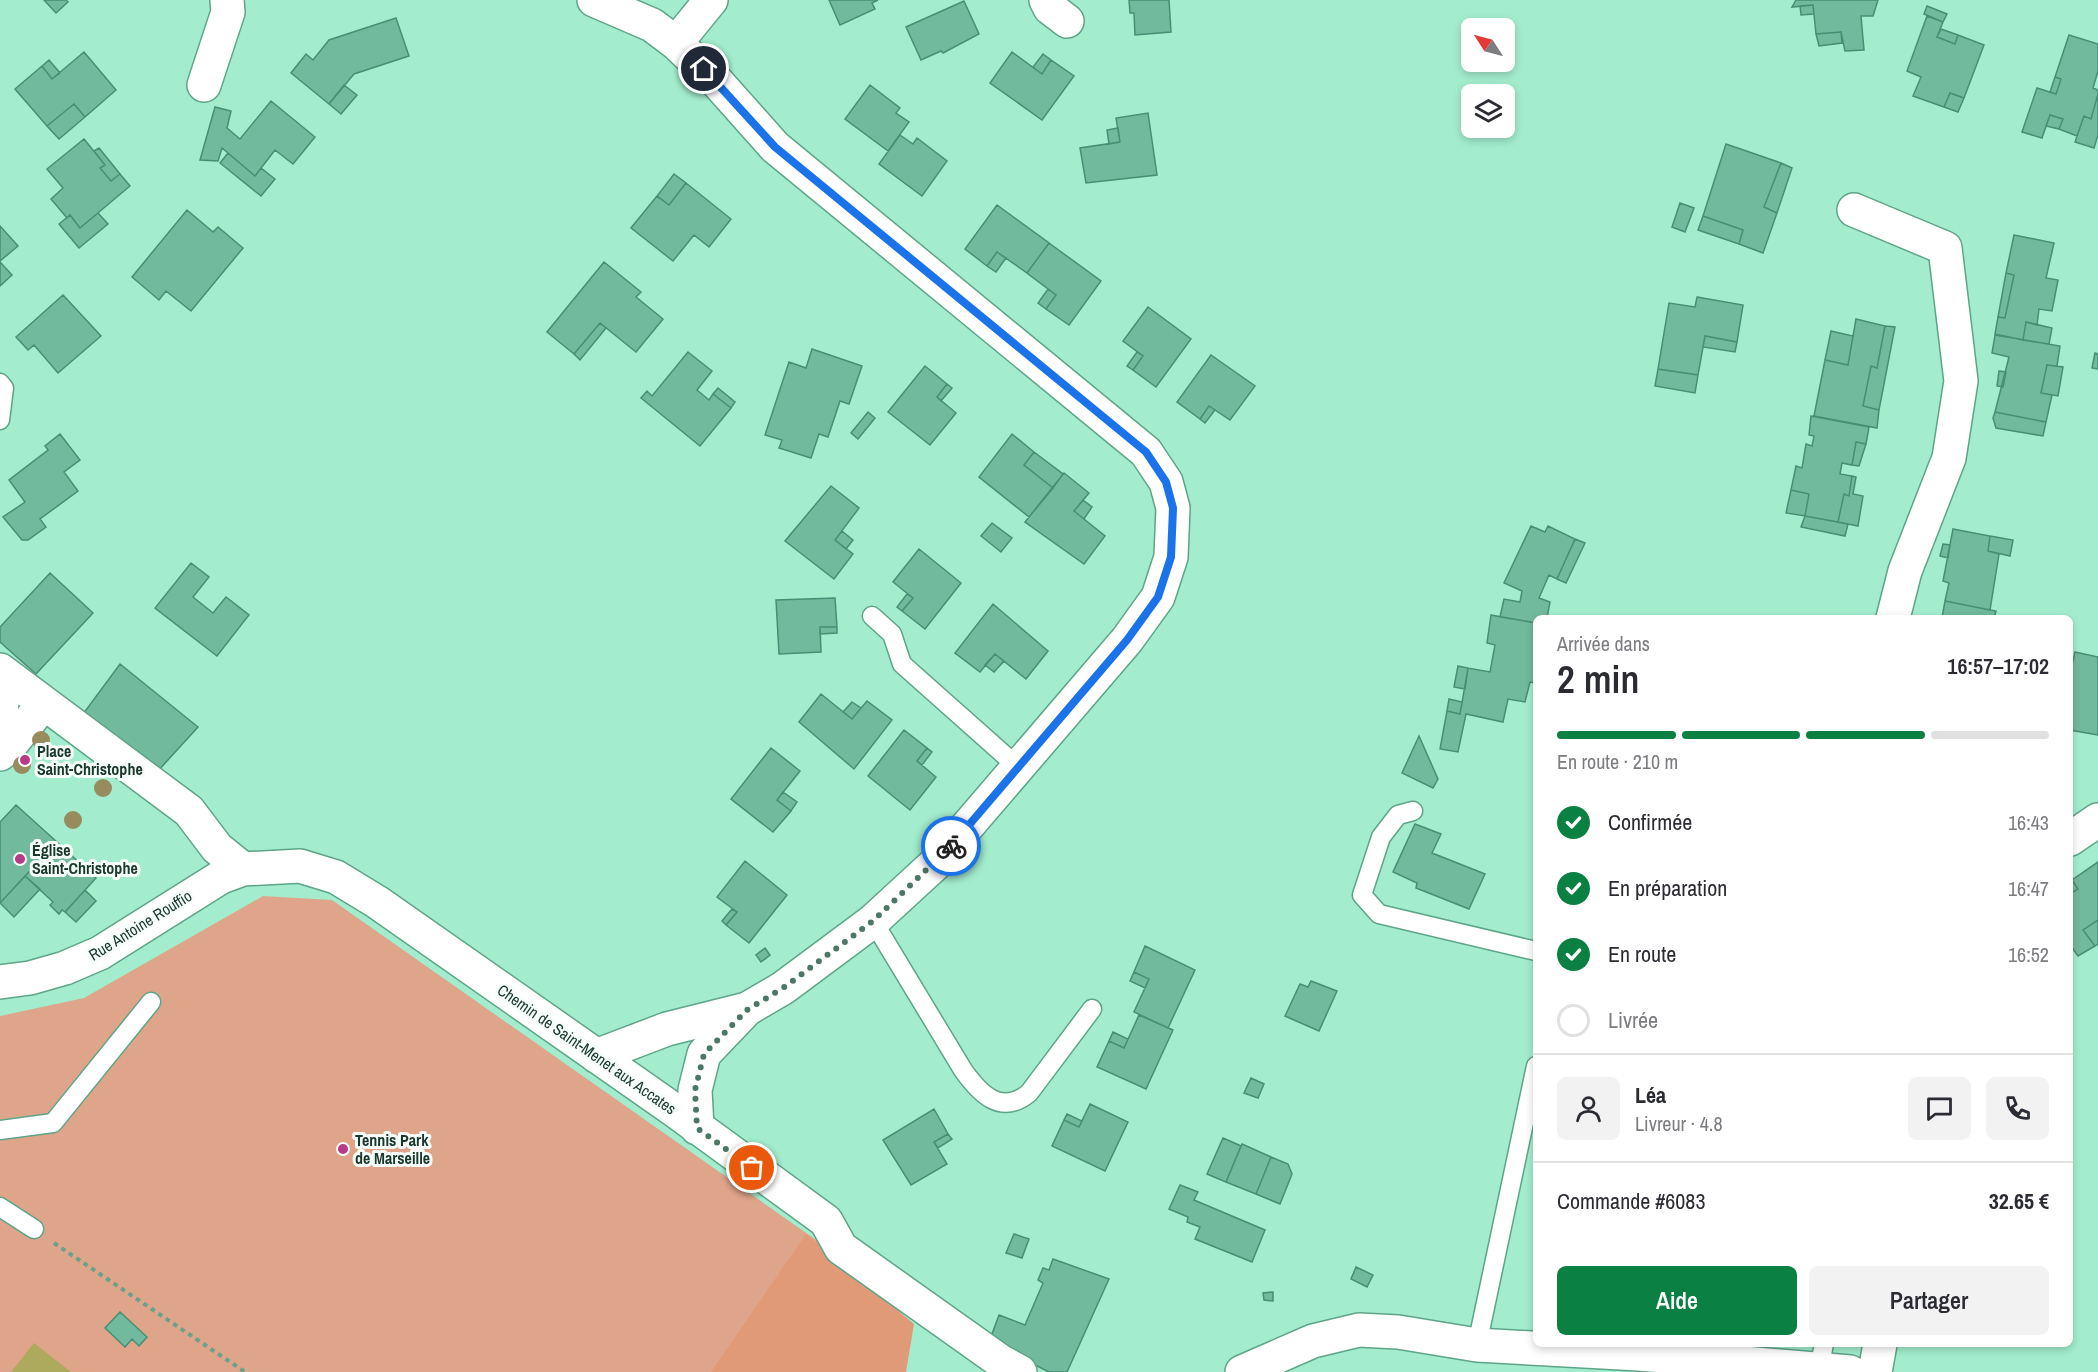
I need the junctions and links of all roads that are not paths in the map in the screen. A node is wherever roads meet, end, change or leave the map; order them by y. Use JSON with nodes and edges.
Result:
{"nodes":[{"id":1,"x":227,"y":0,"type":"edge"},
{"id":2,"x":594,"y":0,"type":"edge"},
{"id":3,"x":711,"y":0,"type":"edge"},
{"id":4,"x":676,"y":43,"type":"junction"},
{"id":5,"x":204,"y":85,"type":"dead end"},
{"id":6,"x":1854,"y":210,"type":"dead end"},
{"id":7,"x":0,"y":383,"type":"edge"},
{"id":8,"x":0,"y":420,"type":"edge"},
{"id":9,"x":1894,"y":615,"type":"edge"},
{"id":10,"x":872,"y":616,"type":"dead end"},
{"id":11,"x":3,"y":672,"type":"edge"},
{"id":12,"x":43,"y":704,"type":"junction"},
{"id":13,"x":0,"y":722,"type":"edge"},
{"id":14,"x":0,"y":754,"type":"edge"},
{"id":15,"x":1019,"y":768,"type":"junction"},
{"id":16,"x":1413,"y":811,"type":"dead end"},
{"id":17,"x":2098,"y":820,"type":"edge"},
{"id":18,"x":2073,"y":837,"type":"edge"},
{"id":19,"x":243,"y":869,"type":"junction"},
{"id":20,"x":873,"y":921,"type":"junction"},
{"id":21,"x":1533,"y":950,"type":"edge"},
{"id":22,"x":0,"y":982,"type":"edge"},
{"id":23,"x":151,"y":1002,"type":"dead end"},
{"id":24,"x":1092,"y":1009,"type":"dead end"},
{"id":25,"x":747,"y":1010,"type":"junction"},
{"id":26,"x":596,"y":1056,"type":"junction"},
{"id":27,"x":1533,"y":1080,"type":"edge"},
{"id":28,"x":697,"y":1128,"type":"junction"},
{"id":29,"x":0,"y":1130,"type":"edge"},
{"id":30,"x":0,"y":1206,"type":"edge"},
{"id":31,"x":34,"y":1229,"type":"road end"},
{"id":32,"x":1477,"y":1344,"type":"junction"},
{"id":33,"x":1533,"y":1347,"type":"edge"},
{"id":34,"x":1536,"y":1347,"type":"edge"},
{"id":35,"x":1879,"y":1347,"type":"edge"},
{"id":36,"x":1831,"y":1362,"type":"edge"},
{"id":37,"x":1020,"y":1372,"type":"edge"},
{"id":38,"x":1242,"y":1372,"type":"edge"},
{"id":39,"x":1875,"y":1372,"type":"edge"}],
"edges":[{"from":1,"to":5,"type":"street"},
{"from":2,"to":4,"type":"street"},
{"from":3,"to":4,"type":"street"},
{"from":4,"to":15,"type":"street"},
{"from":6,"to":9,"type":"street"},
{"from":7,"to":8,"type":"lane"},
{"from":10,"to":15,"type":"lane"},
{"from":11,"to":12,"type":"street"},
{"from":11,"to":13,"type":"street"},
{"from":12,"to":14,"type":"street"},
{"from":12,"to":19,"type":"street"},
{"from":15,"to":20,"type":"street"},
{"from":16,"to":21,"type":"lane"},
{"from":17,"to":18,"type":"street"},
{"from":19,"to":22,"type":"street","name":"Rue Antoine Rouffio"},
{"from":19,"to":26,"type":"street","name":"Chemin de Saint-Menet aux Accates"},
{"from":20,"to":24,"type":"lane"},
{"from":20,"to":25,"type":"street"},
{"from":23,"to":29,"type":"lane"},
{"from":25,"to":26,"type":"street"},
{"from":25,"to":28,"type":"street"},
{"from":26,"to":28,"type":"street","name":"Chemin de Saint-Menet aux Accates"},
{"from":27,"to":32,"type":"lane"},
{"from":28,"to":37,"type":"street","name":"Chemin de Saint-Menet aux Accates"},
{"from":30,"to":31,"type":"lane"},
{"from":32,"to":33,"type":"street"},
{"from":32,"to":38,"type":"street"},
{"from":34,"to":36,"type":"street"},
{"from":35,"to":39,"type":"street"}]}
